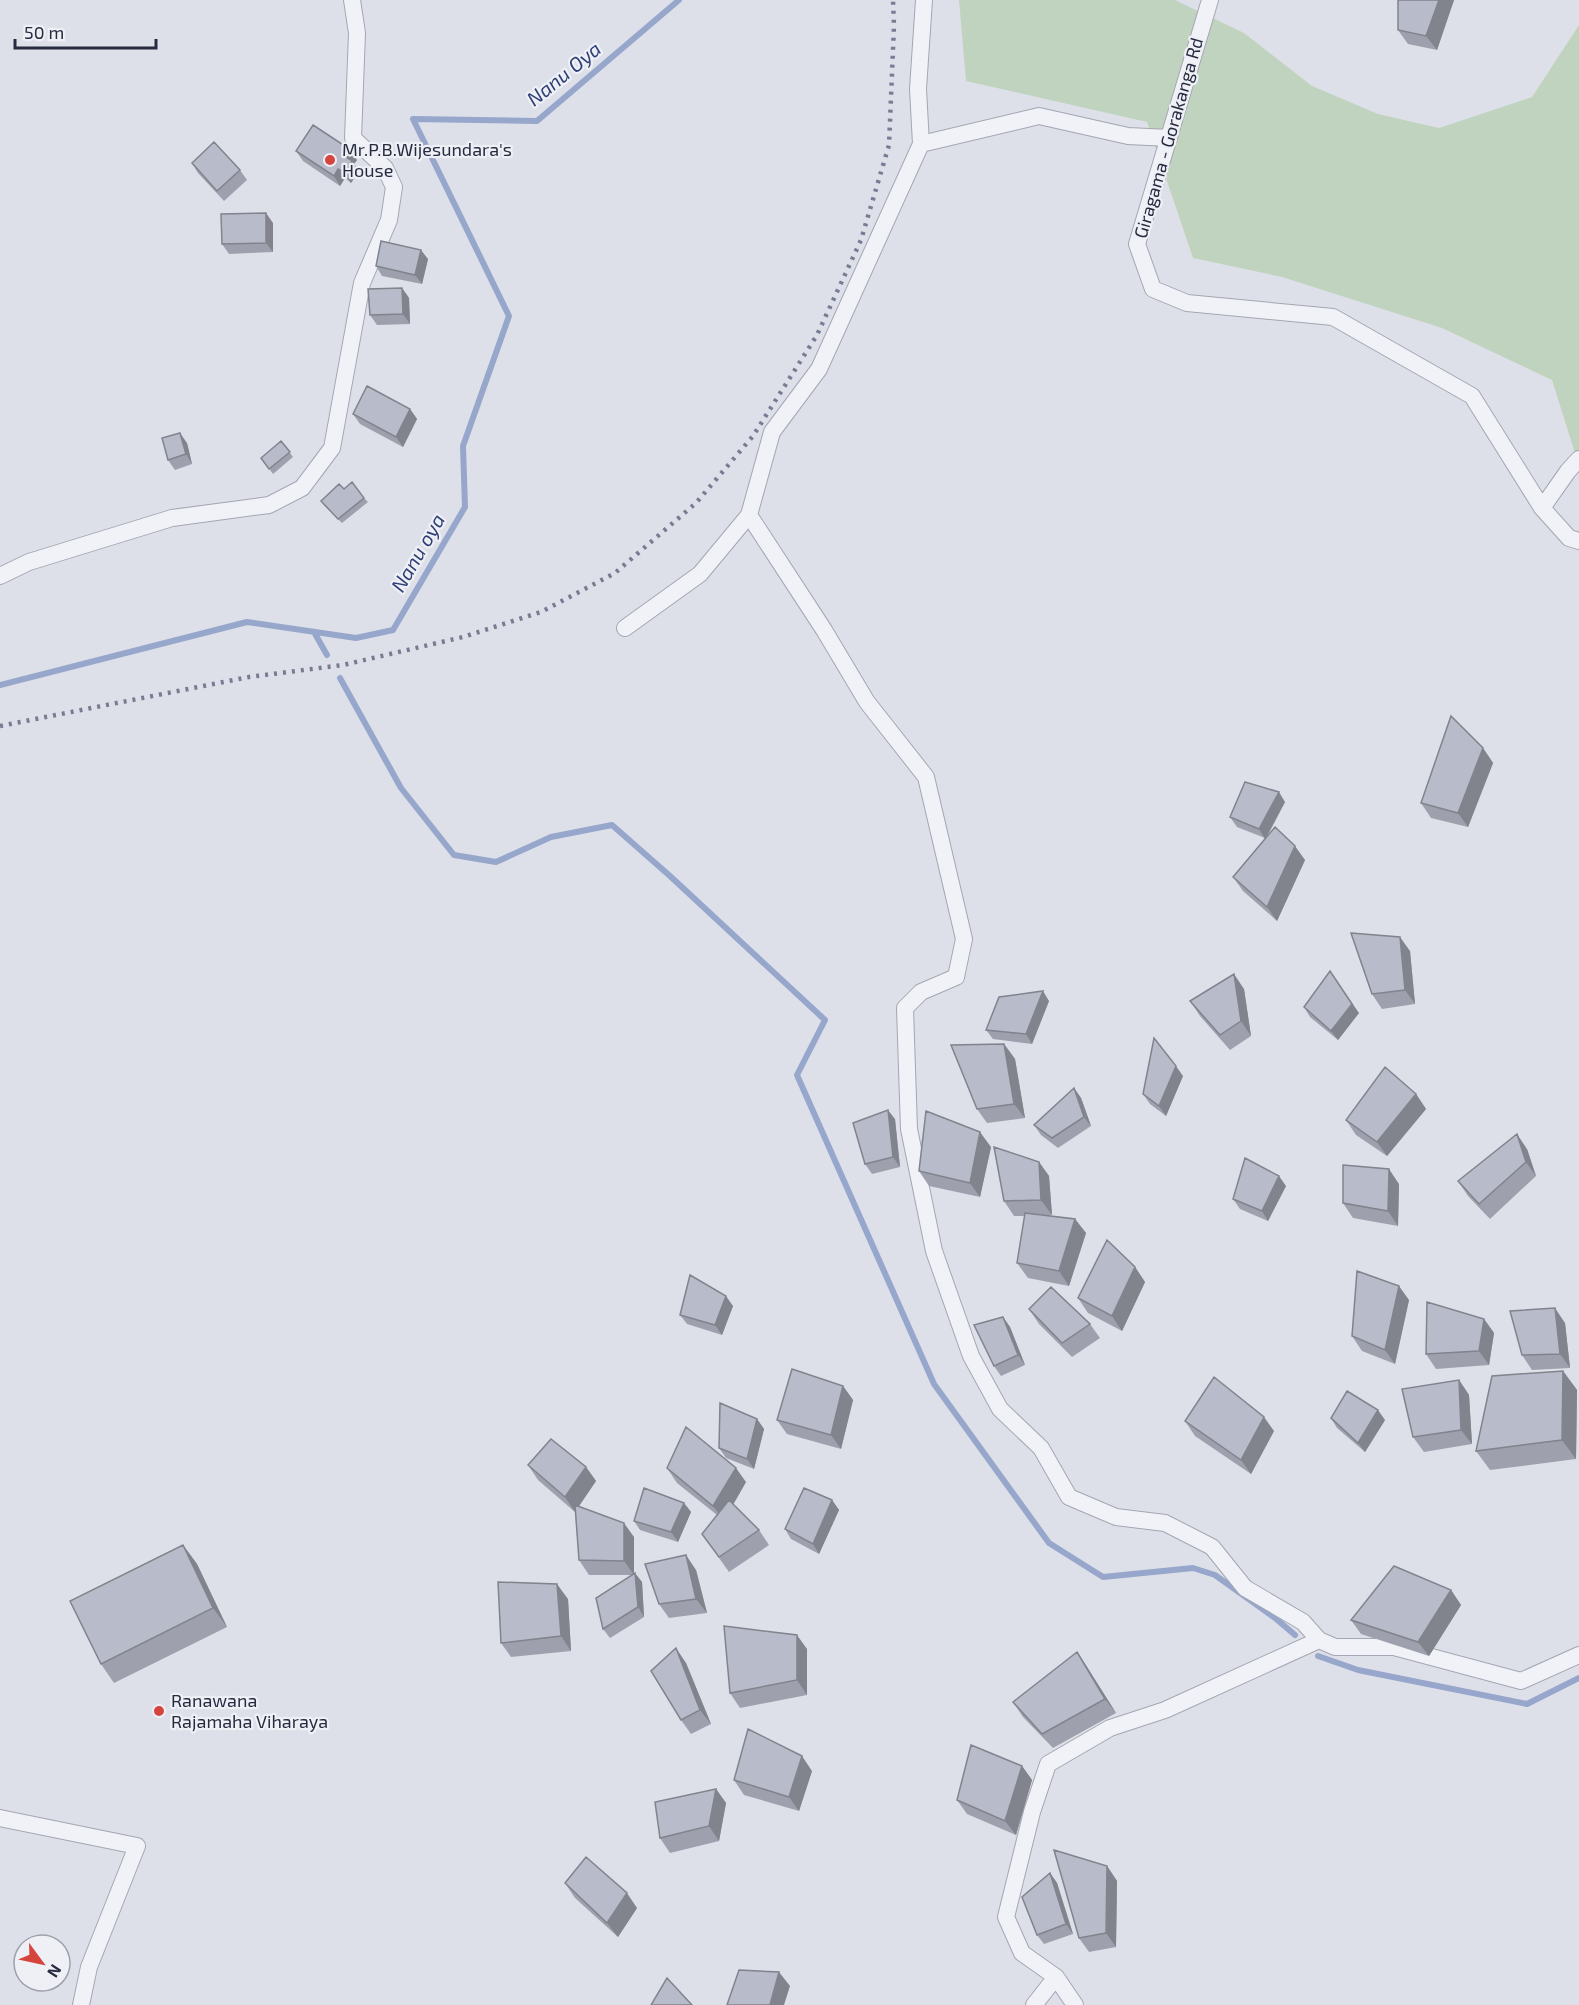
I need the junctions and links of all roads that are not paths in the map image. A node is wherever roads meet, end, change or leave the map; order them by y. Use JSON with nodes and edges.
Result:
{"nodes":[{"id":1,"x":351,"y":0,"type":"edge"},
{"id":2,"x":924,"y":0,"type":"edge"},
{"id":3,"x":1210,"y":0,"type":"edge"},
{"id":4,"x":1168,"y":138,"type":"junction"},
{"id":5,"x":921,"y":144,"type":"junction"},
{"id":6,"x":1579,"y":459,"type":"edge"},
{"id":7,"x":1542,"y":508,"type":"junction"},
{"id":8,"x":749,"y":514,"type":"junction"},
{"id":9,"x":1579,"y":542,"type":"edge"},
{"id":10,"x":0,"y":576,"type":"edge"},
{"id":11,"x":625,"y":627,"type":"dead end"},
{"id":12,"x":1319,"y":1640,"type":"junction"},
{"id":13,"x":1579,"y":1655,"type":"edge"},
{"id":14,"x":0,"y":1818,"type":"edge"},
{"id":15,"x":1056,"y":1977,"type":"junction"},
{"id":16,"x":81,"y":2005,"type":"edge"},
{"id":17,"x":1034,"y":2005,"type":"edge"},
{"id":18,"x":1075,"y":2005,"type":"edge"}],
"edges":[{"from":1,"to":10,"type":"street"},
{"from":2,"to":5,"type":"street"},
{"from":3,"to":4,"type":"street","name":"Giragama - Gorakanga Rd"},
{"from":4,"to":5,"type":"street"},
{"from":4,"to":7,"type":"street","name":"Giragama - Gorakanga Rd"},
{"from":5,"to":8,"type":"street"},
{"from":6,"to":7,"type":"street"},
{"from":7,"to":9,"type":"street","name":"Giragama - Gorakanga Rd"},
{"from":8,"to":11,"type":"street"},
{"from":8,"to":12,"type":"street"},
{"from":12,"to":13,"type":"street"},
{"from":12,"to":15,"type":"street"},
{"from":14,"to":16,"type":"street"},
{"from":15,"to":17,"type":"street"},
{"from":15,"to":18,"type":"street"}]}
